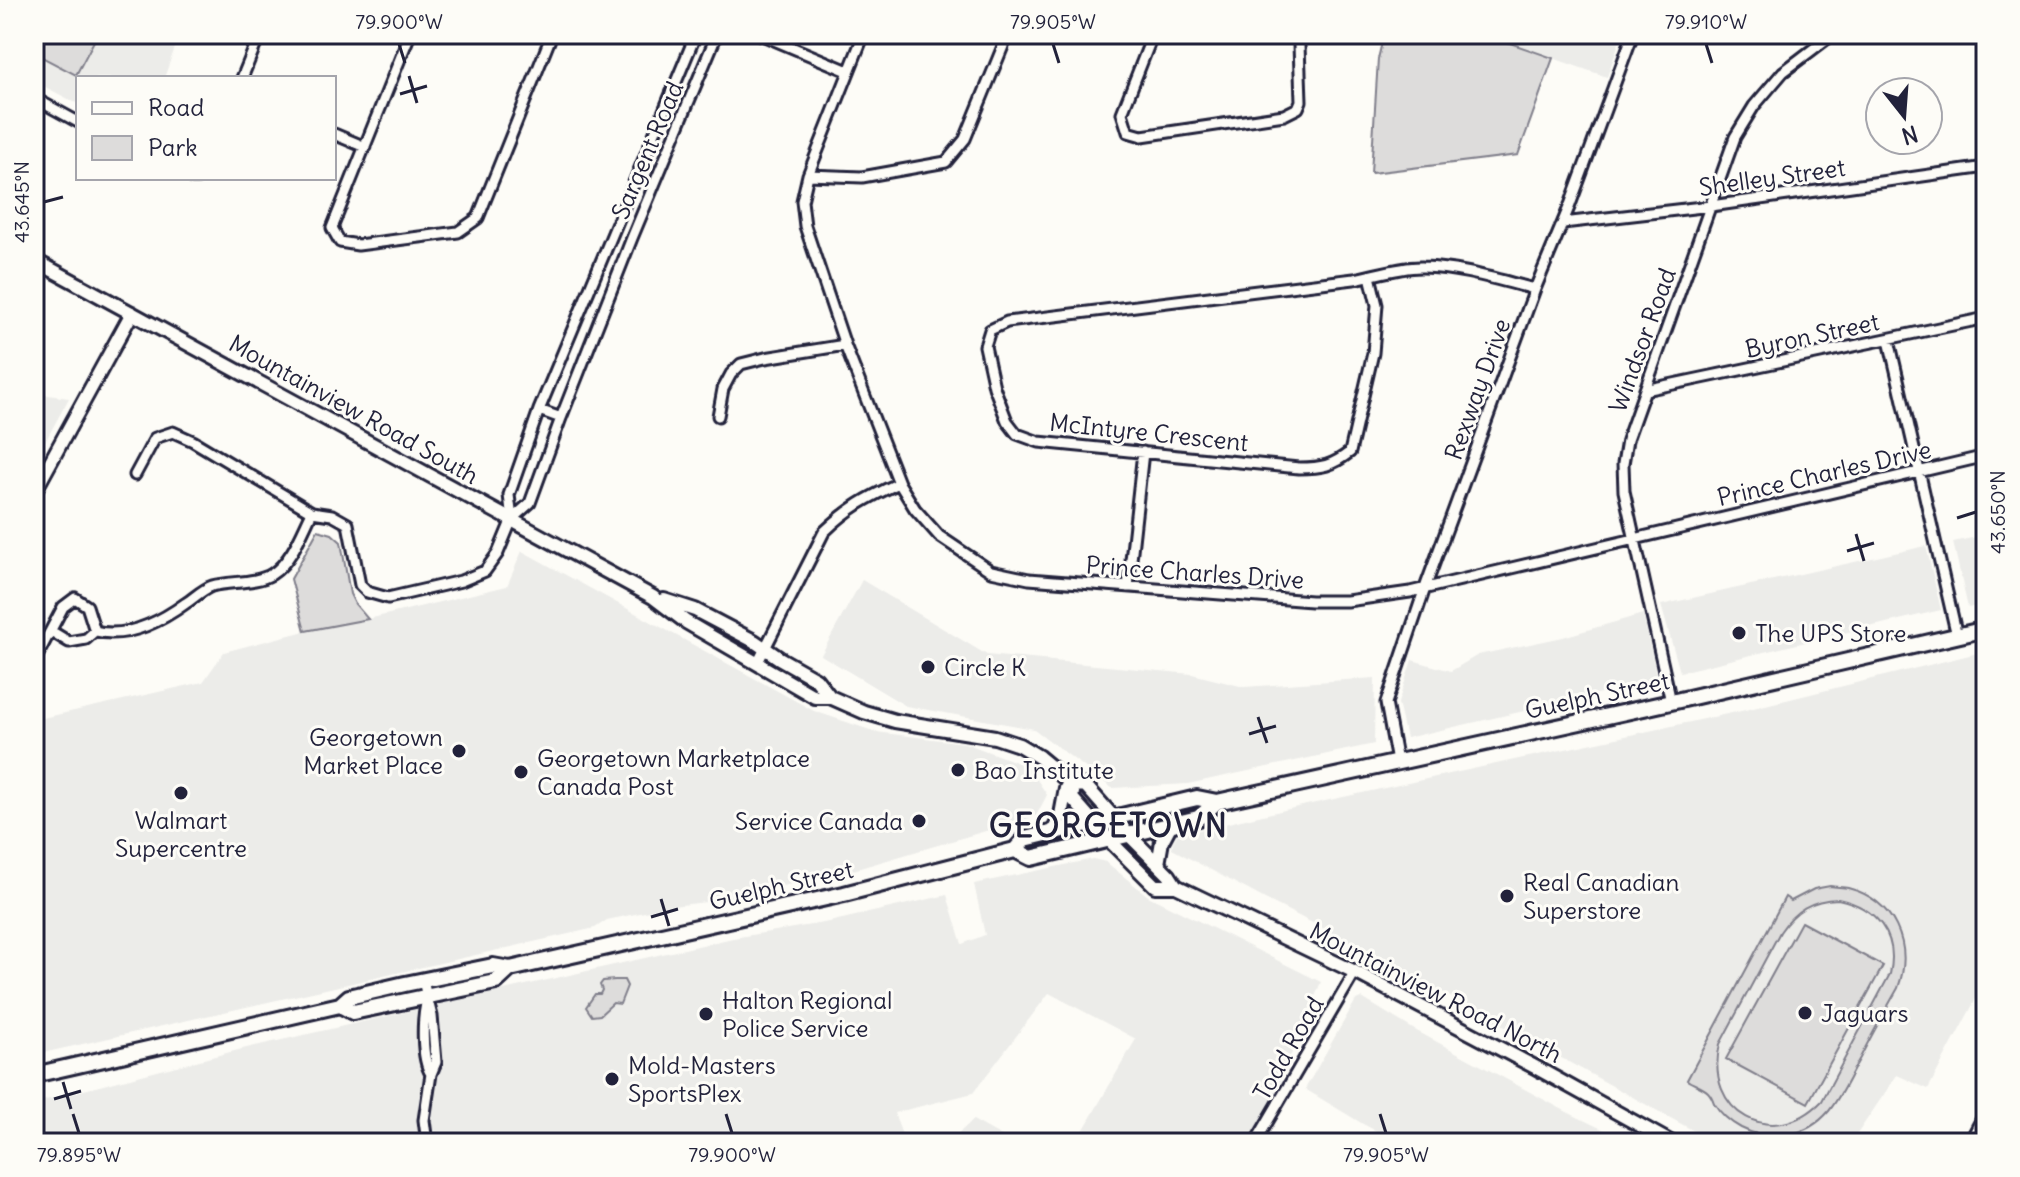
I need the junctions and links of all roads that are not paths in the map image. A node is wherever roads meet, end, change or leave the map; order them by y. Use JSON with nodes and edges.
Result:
{"nodes":[{"id":1,"x":260,"y":34,"type":"edge"},
{"id":2,"x":410,"y":34,"type":"edge"},
{"id":3,"x":552,"y":34,"type":"edge"},
{"id":4,"x":696,"y":34,"type":"edge"},
{"id":5,"x":717,"y":34,"type":"edge"},
{"id":6,"x":760,"y":34,"type":"edge"},
{"id":7,"x":864,"y":34,"type":"edge"},
{"id":8,"x":1008,"y":34,"type":"edge"},
{"id":9,"x":1153,"y":34,"type":"edge"},
{"id":10,"x":1303,"y":34,"type":"edge"},
{"id":11,"x":1633,"y":34,"type":"edge"},
{"id":12,"x":1832,"y":34,"type":"edge"},
{"id":13,"x":1904,"y":34,"type":"edge"},
{"id":14,"x":848,"y":71,"type":"junction"},
{"id":15,"x":243,"y":76,"type":"edge"},
{"id":16,"x":34,"y":98,"type":"edge"},
{"id":17,"x":76,"y":121,"type":"edge"},
{"id":18,"x":336,"y":135,"type":"edge"},
{"id":19,"x":365,"y":147,"type":"junction"},
{"id":20,"x":1986,"y":167,"type":"edge"},
{"id":21,"x":808,"y":175,"type":"junction"},
{"id":22,"x":1711,"y":206,"type":"junction"},
{"id":23,"x":1563,"y":223,"type":"junction"},
{"id":24,"x":613,"y":232,"type":"junction"},
{"id":25,"x":632,"y":238,"type":"junction"},
{"id":26,"x":34,"y":260,"type":"edge"},
{"id":27,"x":1370,"y":276,"type":"junction"},
{"id":28,"x":1535,"y":289,"type":"junction"},
{"id":29,"x":132,"y":313,"type":"junction"},
{"id":30,"x":1986,"y":318,"type":"edge"},
{"id":31,"x":1889,"y":340,"type":"junction"},
{"id":32,"x":845,"y":345,"type":"junction"},
{"id":33,"x":1645,"y":390,"type":"junction"},
{"id":34,"x":539,"y":410,"type":"junction"},
{"id":35,"x":718,"y":416,"type":"dead end"},
{"id":36,"x":561,"y":418,"type":"junction"},
{"id":37,"x":1143,"y":452,"type":"junction"},
{"id":38,"x":1986,"y":456,"type":"edge"},
{"id":39,"x":1919,"y":471,"type":"junction"},
{"id":40,"x":135,"y":475,"type":"dead end"},
{"id":41,"x":899,"y":483,"type":"junction"},
{"id":42,"x":34,"y":492,"type":"edge"},
{"id":43,"x":312,"y":512,"type":"junction"},
{"id":44,"x":512,"y":519,"type":"junction"},
{"id":45,"x":1635,"y":538,"type":"junction"},
{"id":46,"x":1128,"y":587,"type":"junction"},
{"id":47,"x":1425,"y":588,"type":"junction"},
{"id":48,"x":653,"y":597,"type":"junction"},
{"id":49,"x":1986,"y":629,"type":"edge"},
{"id":50,"x":51,"y":631,"type":"junction"},
{"id":51,"x":95,"y":631,"type":"junction"},
{"id":52,"x":1957,"y":636,"type":"junction"},
{"id":53,"x":765,"y":648,"type":"junction"},
{"id":54,"x":34,"y":662,"type":"edge"},
{"id":55,"x":757,"y":664,"type":"junction"},
{"id":56,"x":830,"y":697,"type":"junction"},
{"id":57,"x":1671,"y":702,"type":"junction"},
{"id":58,"x":1397,"y":762,"type":"junction"},
{"id":59,"x":1071,"y":784,"type":"junction"},
{"id":60,"x":1217,"y":802,"type":"junction"},
{"id":61,"x":1113,"y":818,"type":"junction"},
{"id":62,"x":1093,"y":823,"type":"junction"},
{"id":63,"x":1171,"y":824,"type":"junction"},
{"id":64,"x":1053,"y":832,"type":"junction"},
{"id":65,"x":1128,"y":834,"type":"junction"},
{"id":66,"x":1108,"y":839,"type":"junction"},
{"id":67,"x":1015,"y":850,"type":"junction"},
{"id":68,"x":1158,"y":864,"type":"junction"},
{"id":69,"x":1176,"y":886,"type":"junction"},
{"id":70,"x":510,"y":969,"type":"junction"},
{"id":71,"x":1355,"y":972,"type":"junction"},
{"id":72,"x":423,"y":981,"type":"junction"},
{"id":73,"x":428,"y":997,"type":"junction"},
{"id":74,"x":340,"y":1005,"type":"junction"},
{"id":75,"x":34,"y":1075,"type":"edge"},
{"id":76,"x":1986,"y":1111,"type":"edge"},
{"id":77,"x":427,"y":1143,"type":"edge"},
{"id":78,"x":1255,"y":1143,"type":"edge"},
{"id":79,"x":1672,"y":1143,"type":"edge"},
{"id":80,"x":1969,"y":1143,"type":"edge"}],
"edges":[{"from":1,"to":15,"type":"street"},
{"from":2,"to":19,"type":"street"},
{"from":3,"to":19,"type":"street"},
{"from":4,"to":24,"type":"street","name":"Sargent Road"},
{"from":5,"to":25,"type":"street","name":"Sargent Road"},
{"from":6,"to":14,"type":"street"},
{"from":7,"to":14,"type":"street","name":"Prince Charles Drive"},
{"from":8,"to":21,"type":"street"},
{"from":9,"to":10,"type":"street"},
{"from":11,"to":23,"type":"street","name":"Rexway Drive"},
{"from":12,"to":13,"type":"street"},
{"from":12,"to":22,"type":"street","name":"Windsor Road"},
{"from":14,"to":21,"type":"street","name":"Prince Charles Drive"},
{"from":16,"to":17,"type":"street"},
{"from":18,"to":19,"type":"street"},
{"from":20,"to":22,"type":"street","name":"Shelley Street"},
{"from":21,"to":32,"type":"street","name":"Prince Charles Drive"},
{"from":22,"to":23,"type":"street","name":"Shelley Street"},
{"from":22,"to":33,"type":"street","name":"Windsor Road"},
{"from":23,"to":28,"type":"street","name":"Rexway Drive"},
{"from":24,"to":25,"type":"street","name":"Sargent Road"},
{"from":24,"to":34,"type":"street","name":"Sargent Road"},
{"from":25,"to":36,"type":"street","name":"Sargent Road"},
{"from":26,"to":29,"type":"main road","name":"Mountainview Road South"},
{"from":27,"to":28,"type":"street","name":"McIntyre Crescent"},
{"from":27,"to":37,"type":"street","name":"McIntyre Crescent"},
{"from":27,"to":37,"type":"street","name":"McIntyre Crescent"},
{"from":28,"to":47,"type":"street","name":"Rexway Drive"},
{"from":29,"to":42,"type":"main road"},
{"from":29,"to":44,"type":"main road","name":"Mountainview Road South"},
{"from":30,"to":31,"type":"street","name":"Byron Street"},
{"from":31,"to":33,"type":"street","name":"Byron Street"},
{"from":31,"to":39,"type":"street"},
{"from":32,"to":35,"type":"street"},
{"from":32,"to":41,"type":"street","name":"Prince Charles Drive"},
{"from":33,"to":45,"type":"street","name":"Windsor Road"},
{"from":34,"to":36,"type":"street"},
{"from":34,"to":44,"type":"street","name":"Sargent Road"},
{"from":36,"to":44,"type":"street","name":"Sargent Road"},
{"from":37,"to":46,"type":"street"},
{"from":38,"to":39,"type":"street","name":"Prince Charles Drive"},
{"from":39,"to":45,"type":"street","name":"Prince Charles Drive"},
{"from":39,"to":52,"type":"street"},
{"from":40,"to":43,"type":"street"},
{"from":41,"to":46,"type":"street","name":"Prince Charles Drive"},
{"from":41,"to":53,"type":"street"},
{"from":43,"to":44,"type":"street"},
{"from":43,"to":51,"type":"street"},
{"from":44,"to":48,"type":"main road","name":"Mountainview Road South"},
{"from":45,"to":47,"type":"street","name":"Prince Charles Drive"},
{"from":45,"to":57,"type":"street","name":"Windsor Road"},
{"from":46,"to":47,"type":"street","name":"Prince Charles Drive"},
{"from":47,"to":58,"type":"street","name":"Rexway Drive"},
{"from":48,"to":53,"type":"main road","name":"Mountainview Road South"},
{"from":48,"to":55,"type":"main road","name":"Mountainview Road South"},
{"from":49,"to":52,"type":"main road","name":"Guelph Street"},
{"from":50,"to":51,"type":"street"},
{"from":50,"to":51,"type":"street"},
{"from":50,"to":54,"type":"street"},
{"from":52,"to":57,"type":"main road","name":"Guelph Street"},
{"from":53,"to":55,"type":"street"},
{"from":53,"to":56,"type":"main road","name":"Mountainview Road South"},
{"from":55,"to":56,"type":"main road","name":"Mountainview Road South"},
{"from":56,"to":59,"type":"main road","name":"Mountainview Road South"},
{"from":57,"to":58,"type":"main road","name":"Guelph Street"},
{"from":58,"to":60,"type":"main road","name":"Guelph Street"},
{"from":59,"to":61,"type":"main road","name":"Mountainview Road South"},
{"from":59,"to":62,"type":"main road","name":"Mountainview Road South"},
{"from":59,"to":64,"type":"main road"},
{"from":60,"to":61,"type":"main road","name":"Guelph Street"},
{"from":60,"to":63,"type":"main road","name":"Guelph Street"},
{"from":61,"to":62,"type":"main road","name":"Guelph Street"},
{"from":61,"to":65,"type":"main road","name":"Mountainview Road North"},
{"from":62,"to":64,"type":"main road","name":"Guelph Street"},
{"from":62,"to":66,"type":"main road","name":"Mountainview Road South"},
{"from":63,"to":65,"type":"main road","name":"Guelph Street"},
{"from":63,"to":68,"type":"main road"},
{"from":64,"to":67,"type":"main road","name":"Guelph Street"},
{"from":65,"to":66,"type":"main road","name":"Guelph Street"},
{"from":65,"to":68,"type":"main road","name":"Mountainview Road North"},
{"from":66,"to":67,"type":"main road","name":"Guelph Street"},
{"from":66,"to":69,"type":"main road","name":"Mountainview Road North"},
{"from":67,"to":70,"type":"main road","name":"Guelph Street"},
{"from":68,"to":69,"type":"main road","name":"Mountainview Road North"},
{"from":69,"to":71,"type":"main road","name":"Mountainview Road North"},
{"from":70,"to":72,"type":"main road","name":"Guelph Street"},
{"from":70,"to":73,"type":"main road","name":"Guelph Street"},
{"from":71,"to":78,"type":"street","name":"Todd Road"},
{"from":71,"to":79,"type":"main road","name":"Mountainview Road North"},
{"from":72,"to":73,"type":"street"},
{"from":72,"to":74,"type":"main road","name":"Guelph Street"},
{"from":73,"to":74,"type":"main road","name":"Guelph Street"},
{"from":73,"to":77,"type":"street"},
{"from":74,"to":75,"type":"main road","name":"Guelph Street"},
{"from":76,"to":80,"type":"street"}]}
